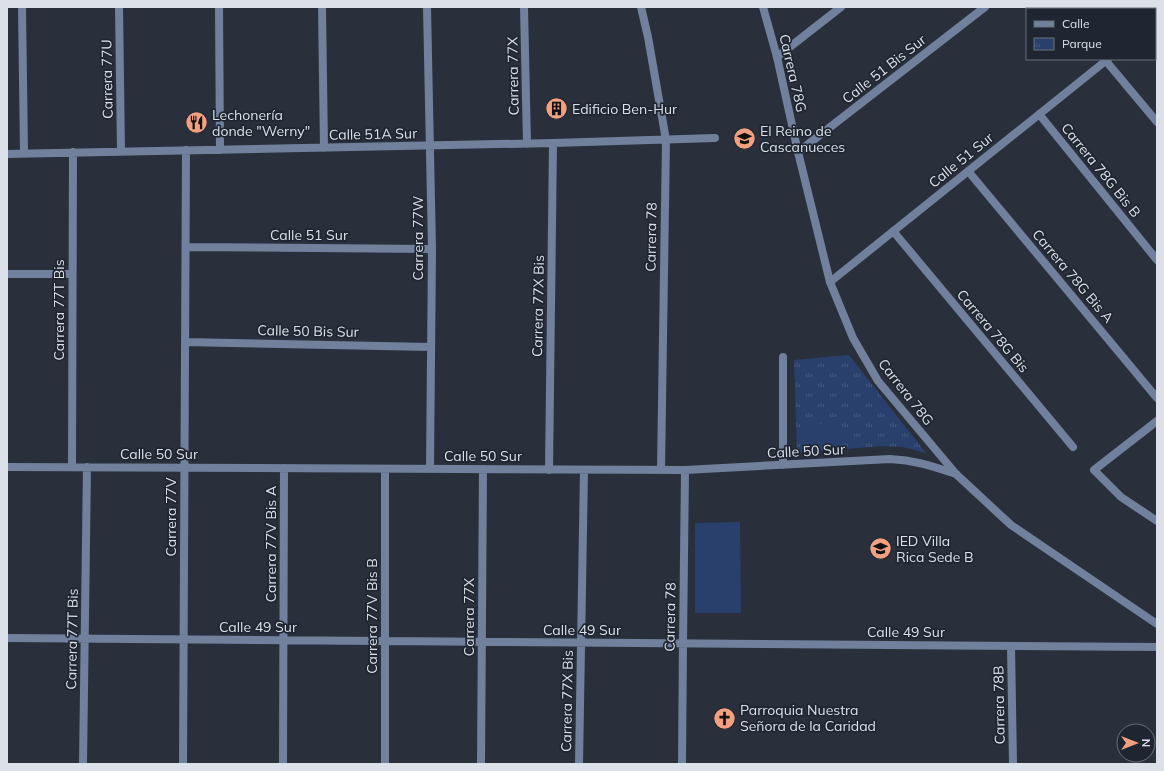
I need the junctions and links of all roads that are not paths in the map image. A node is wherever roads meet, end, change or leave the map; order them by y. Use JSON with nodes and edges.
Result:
{"nodes":[{"id":1,"x":22,"y":7,"type":"edge"},
{"id":2,"x":119,"y":7,"type":"edge"},
{"id":3,"x":219,"y":7,"type":"edge"},
{"id":4,"x":322,"y":7,"type":"edge"},
{"id":5,"x":427,"y":7,"type":"edge"},
{"id":6,"x":524,"y":7,"type":"edge"},
{"id":7,"x":641,"y":7,"type":"edge"},
{"id":8,"x":764,"y":7,"type":"edge"},
{"id":9,"x":841,"y":7,"type":"edge"},
{"id":10,"x":985,"y":7,"type":"edge"},
{"id":11,"x":776,"y":57,"type":"junction"},
{"id":12,"x":1107,"y":60,"type":"edge"},
{"id":13,"x":1039,"y":114,"type":"junction"},
{"id":14,"x":1157,"y":122,"type":"edge"},
{"id":15,"x":715,"y":138,"type":"dead end"},
{"id":16,"x":666,"y":140,"type":"junction"},
{"id":17,"x":553,"y":143,"type":"junction"},
{"id":18,"x":527,"y":144,"type":"junction"},
{"id":19,"x":430,"y":146,"type":"junction"},
{"id":20,"x":324,"y":148,"type":"junction"},
{"id":21,"x":186,"y":150,"type":"junction"},
{"id":22,"x":220,"y":150,"type":"junction"},
{"id":23,"x":121,"y":151,"type":"junction"},
{"id":24,"x":73,"y":152,"type":"junction"},
{"id":25,"x":798,"y":152,"type":"junction"},
{"id":26,"x":24,"y":153,"type":"junction"},
{"id":27,"x":7,"y":154,"type":"edge"},
{"id":28,"x":968,"y":171,"type":"junction"},
{"id":29,"x":893,"y":232,"type":"junction"},
{"id":30,"x":186,"y":247,"type":"junction"},
{"id":31,"x":432,"y":249,"type":"junction"},
{"id":32,"x":1157,"y":260,"type":"edge"},
{"id":33,"x":7,"y":274,"type":"edge"},
{"id":34,"x":72,"y":274,"type":"junction"},
{"id":35,"x":830,"y":282,"type":"junction"},
{"id":36,"x":185,"y":342,"type":"junction"},
{"id":37,"x":431,"y":347,"type":"junction"},
{"id":38,"x":783,"y":357,"type":"dead end"},
{"id":39,"x":1157,"y":398,"type":"edge"},
{"id":40,"x":1157,"y":422,"type":"edge"},
{"id":41,"x":1073,"y":447,"type":"dead end"},
{"id":42,"x":783,"y":465,"type":"junction"},
{"id":43,"x":7,"y":466,"type":"edge"},
{"id":44,"x":72,"y":467,"type":"junction"},
{"id":45,"x":87,"y":467,"type":"junction"},
{"id":46,"x":185,"y":468,"type":"junction"},
{"id":47,"x":284,"y":468,"type":"junction"},
{"id":48,"x":385,"y":469,"type":"junction"},
{"id":49,"x":430,"y":469,"type":"junction"},
{"id":50,"x":483,"y":469,"type":"junction"},
{"id":51,"x":549,"y":470,"type":"junction"},
{"id":52,"x":584,"y":470,"type":"junction"},
{"id":53,"x":661,"y":470,"type":"junction"},
{"id":54,"x":685,"y":470,"type":"junction"},
{"id":55,"x":956,"y":474,"type":"junction"},
{"id":56,"x":1157,"y":521,"type":"edge"},
{"id":57,"x":1157,"y":624,"type":"edge"},
{"id":58,"x":7,"y":638,"type":"edge"},
{"id":59,"x":85,"y":639,"type":"junction"},
{"id":60,"x":183,"y":640,"type":"junction"},
{"id":61,"x":283,"y":640,"type":"junction"},
{"id":62,"x":385,"y":642,"type":"junction"},
{"id":63,"x":482,"y":642,"type":"junction"},
{"id":64,"x":581,"y":643,"type":"junction"},
{"id":65,"x":683,"y":644,"type":"junction"},
{"id":66,"x":1011,"y":646,"type":"junction"},
{"id":67,"x":1157,"y":647,"type":"edge"},
{"id":68,"x":83,"y":764,"type":"edge"},
{"id":69,"x":183,"y":764,"type":"edge"},
{"id":70,"x":283,"y":764,"type":"edge"},
{"id":71,"x":385,"y":764,"type":"edge"},
{"id":72,"x":481,"y":764,"type":"edge"},
{"id":73,"x":579,"y":764,"type":"edge"},
{"id":74,"x":682,"y":764,"type":"edge"},
{"id":75,"x":1013,"y":764,"type":"edge"}],
"edges":[{"from":1,"to":26,"type":"street"},
{"from":2,"to":23,"type":"street","name":"Carrera 77U"},
{"from":3,"to":22,"type":"street"},
{"from":4,"to":20,"type":"street"},
{"from":5,"to":19,"type":"street","name":"Carrera 77W"},
{"from":6,"to":18,"type":"street","name":"Carrera 77X"},
{"from":7,"to":16,"type":"street","name":"Carrera 78"},
{"from":8,"to":11,"type":"street","name":"Carrera 78G"},
{"from":9,"to":11,"type":"street"},
{"from":10,"to":25,"type":"street","name":"Calle 51 Bis Sur"},
{"from":11,"to":25,"type":"street","name":"Carrera 78G"},
{"from":12,"to":13,"type":"street","name":"Calle 51 Sur"},
{"from":12,"to":14,"type":"street"},
{"from":13,"to":28,"type":"street","name":"Calle 51 Sur"},
{"from":13,"to":32,"type":"street","name":"Carrera 78G Bis B"},
{"from":15,"to":16,"type":"street","name":"Calle 51A Sur"},
{"from":16,"to":17,"type":"street","name":"Calle 51A Sur"},
{"from":16,"to":53,"type":"street","name":"Carrera 78"},
{"from":17,"to":18,"type":"street","name":"Calle 51A Sur"},
{"from":17,"to":51,"type":"street","name":"Carrera 77X Bis"},
{"from":18,"to":19,"type":"street","name":"Calle 51A Sur"},
{"from":19,"to":20,"type":"street","name":"Calle 51A Sur"},
{"from":19,"to":31,"type":"street","name":"Carrera 77W"},
{"from":20,"to":22,"type":"street","name":"Calle 51A Sur"},
{"from":21,"to":22,"type":"street","name":"Calle 51A Sur"},
{"from":21,"to":23,"type":"street","name":"Calle 51A Sur"},
{"from":21,"to":30,"type":"street","name":"Carrera 77V"},
{"from":23,"to":24,"type":"street","name":"Calle 51A Sur"},
{"from":24,"to":26,"type":"street","name":"Calle 51A Sur"},
{"from":24,"to":34,"type":"street","name":"Carrera 77T Bis"},
{"from":25,"to":35,"type":"street","name":"Carrera 78G"},
{"from":26,"to":27,"type":"street","name":"Calle 51A Sur"},
{"from":28,"to":29,"type":"street","name":"Calle 51 Sur"},
{"from":28,"to":39,"type":"street","name":"Carrera 78G Bis A"},
{"from":29,"to":35,"type":"street","name":"Calle 51 Sur"},
{"from":29,"to":41,"type":"street","name":"Carrera 78G Bis"},
{"from":30,"to":31,"type":"street","name":"Calle 51 Sur"},
{"from":30,"to":36,"type":"street","name":"Carrera 77V"},
{"from":31,"to":37,"type":"street","name":"Carrera 77W"},
{"from":33,"to":34,"type":"street"},
{"from":34,"to":44,"type":"street","name":"Carrera 77T Bis"},
{"from":35,"to":55,"type":"street","name":"Carrera 78G"},
{"from":36,"to":37,"type":"street","name":"Calle 50 Bis Sur"},
{"from":36,"to":46,"type":"street","name":"Carrera 77V"},
{"from":37,"to":49,"type":"street","name":"Carrera 77W"},
{"from":38,"to":42,"type":"street"},
{"from":40,"to":56,"type":"street"},
{"from":42,"to":54,"type":"street","name":"Calle 50 Sur"},
{"from":42,"to":55,"type":"street","name":"Calle 50 Sur"},
{"from":43,"to":44,"type":"street","name":"Calle 50 Sur"},
{"from":44,"to":45,"type":"street","name":"Calle 50 Sur"},
{"from":45,"to":46,"type":"street","name":"Calle 50 Sur"},
{"from":45,"to":59,"type":"street","name":"Carrera 77T Bis"},
{"from":46,"to":47,"type":"street","name":"Calle 50 Sur"},
{"from":46,"to":60,"type":"street","name":"Carrera 77V"},
{"from":47,"to":48,"type":"street","name":"Calle 50 Sur"},
{"from":47,"to":61,"type":"street","name":"Carrera 77V Bis A"},
{"from":48,"to":49,"type":"street","name":"Calle 50 Sur"},
{"from":48,"to":62,"type":"street","name":"Carrera 77V Bis B"},
{"from":49,"to":50,"type":"street","name":"Calle 50 Sur"},
{"from":50,"to":51,"type":"street","name":"Calle 50 Sur"},
{"from":50,"to":63,"type":"street","name":"Carrera 77X"},
{"from":51,"to":52,"type":"street","name":"Calle 50 Sur"},
{"from":52,"to":53,"type":"street","name":"Calle 50 Sur"},
{"from":52,"to":64,"type":"street","name":"Carrera 77X Bis"},
{"from":53,"to":54,"type":"street","name":"Calle 50 Sur"},
{"from":54,"to":65,"type":"street","name":"Carrera 78"},
{"from":55,"to":57,"type":"street","name":"Carrera 78G"},
{"from":58,"to":59,"type":"street","name":"Calle 49 Sur"},
{"from":59,"to":60,"type":"street","name":"Calle 49 Sur"},
{"from":59,"to":68,"type":"street","name":"Carrera 77T Bis"},
{"from":60,"to":61,"type":"street","name":"Calle 49 Sur"},
{"from":60,"to":69,"type":"street","name":"Carrera 77V"},
{"from":61,"to":62,"type":"street","name":"Calle 49 Sur"},
{"from":61,"to":70,"type":"street","name":"Carrera 77V Bis A"},
{"from":62,"to":63,"type":"street","name":"Calle 49 Sur"},
{"from":62,"to":71,"type":"street","name":"Carrera 77V Bis B"},
{"from":63,"to":64,"type":"street","name":"Calle 49 Sur"},
{"from":63,"to":72,"type":"street","name":"Carrera 77X"},
{"from":64,"to":65,"type":"street","name":"Calle 49 Sur"},
{"from":64,"to":73,"type":"street","name":"Carrera 77X Bis"},
{"from":65,"to":66,"type":"street","name":"Calle 49 Sur"},
{"from":65,"to":74,"type":"street","name":"Carrera 78"},
{"from":66,"to":67,"type":"street","name":"Calle 49 Sur"},
{"from":66,"to":75,"type":"street","name":"Carrera 78B"}]}
